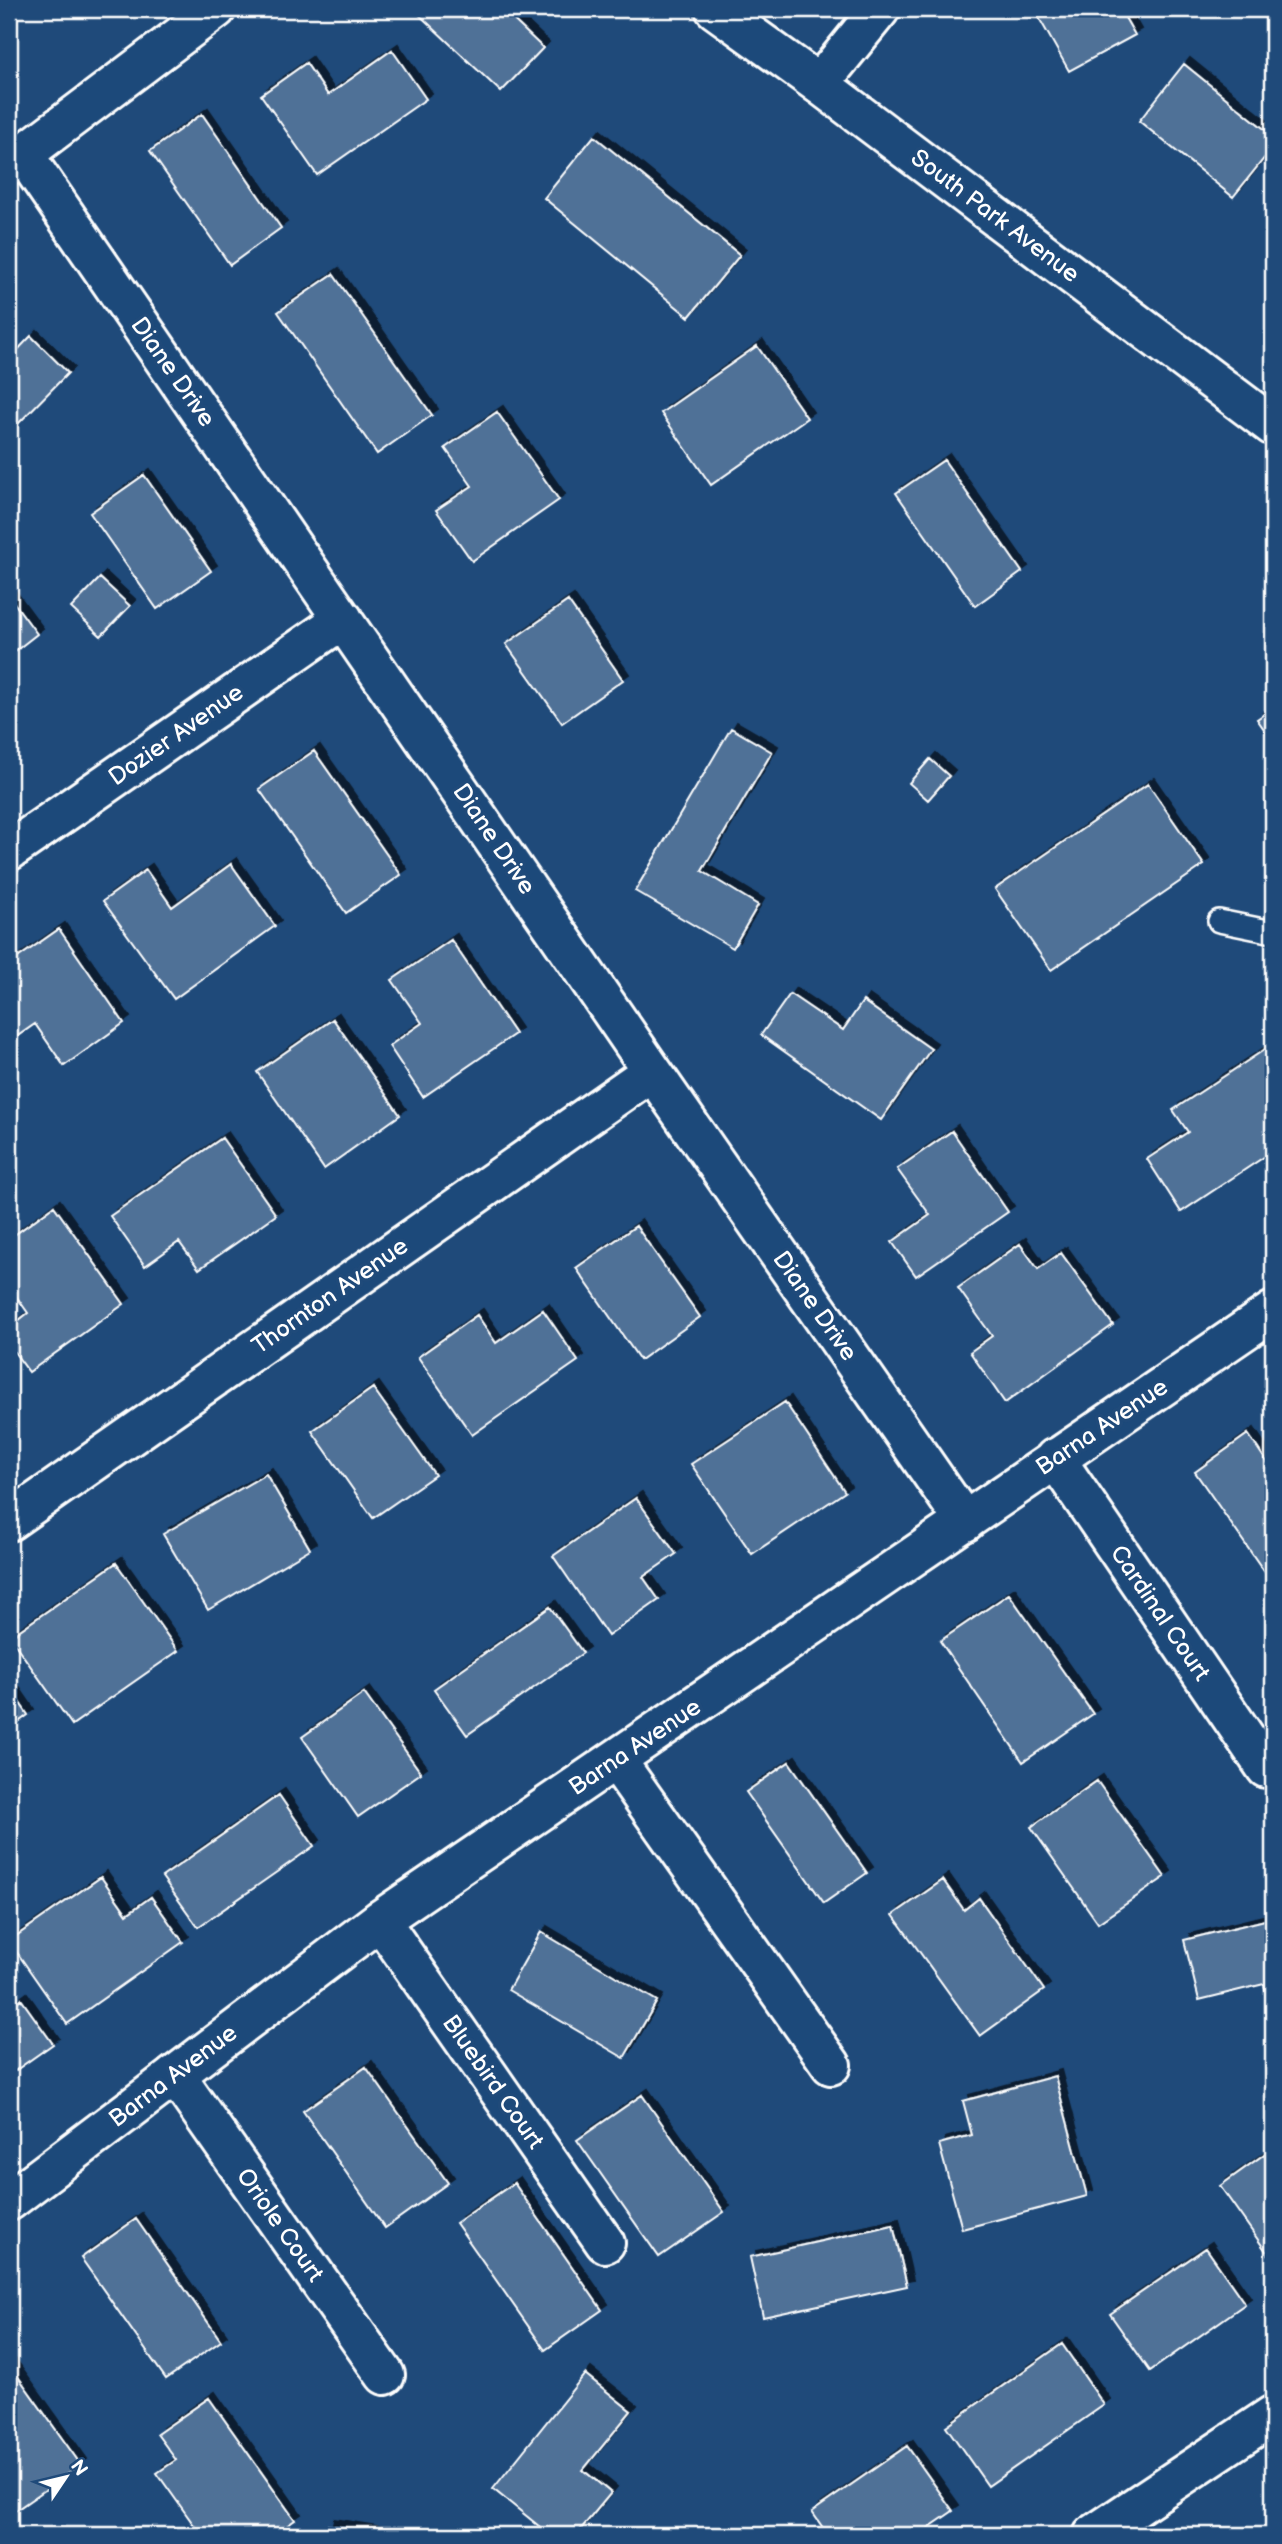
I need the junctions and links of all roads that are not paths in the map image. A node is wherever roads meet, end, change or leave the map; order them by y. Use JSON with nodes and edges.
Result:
{"nodes":[{"id":1,"x":216,"y":9,"type":"edge"},
{"id":2,"x":715,"y":9,"type":"edge"},
{"id":3,"x":880,"y":9,"type":"edge"},
{"id":4,"x":819,"y":83,"type":"junction"},
{"id":5,"x":16,"y":160,"type":"edge"},
{"id":6,"x":1273,"y":426,"type":"edge"},
{"id":7,"x":342,"y":619,"type":"junction"},
{"id":8,"x":9,"y":850,"type":"edge"},
{"id":9,"x":1219,"y":921,"type":"dead end"},
{"id":10,"x":1273,"y":932,"type":"edge"},
{"id":11,"x":652,"y":1071,"type":"junction"},
{"id":12,"x":1273,"y":1311,"type":"edge"},
{"id":13,"x":1055,"y":1458,"type":"junction"},
{"id":14,"x":9,"y":1521,"type":"edge"},
{"id":15,"x":965,"y":1522,"type":"junction"},
{"id":16,"x":616,"y":1760,"type":"junction"},
{"id":17,"x":1266,"y":1768,"type":"dead end"},
{"id":18,"x":380,"y":1920,"type":"junction"},
{"id":19,"x":831,"y":2065,"type":"dead end"},
{"id":20,"x":175,"y":2075,"type":"junction"},
{"id":21,"x":9,"y":2201,"type":"edge"},
{"id":22,"x":606,"y":2243,"type":"dead end"},
{"id":23,"x":385,"y":2375,"type":"dead end"},
{"id":24,"x":1273,"y":2415,"type":"edge"},
{"id":25,"x":1093,"y":2535,"type":"edge"}],
"edges":[{"from":1,"to":5,"type":"street"},
{"from":2,"to":4,"type":"street","name":"South Park Avenue"},
{"from":3,"to":4,"type":"street"},
{"from":4,"to":6,"type":"street","name":"South Park Avenue"},
{"from":5,"to":7,"type":"street","name":"Diane Drive"},
{"from":7,"to":8,"type":"street","name":"Dozier Avenue"},
{"from":7,"to":11,"type":"street","name":"Diane Drive"},
{"from":9,"to":10,"type":"lane"},
{"from":11,"to":14,"type":"street","name":"Thornton Avenue"},
{"from":11,"to":15,"type":"street","name":"Diane Drive"},
{"from":12,"to":13,"type":"street","name":"Barna Avenue"},
{"from":13,"to":15,"type":"street","name":"Barna Avenue"},
{"from":13,"to":17,"type":"street","name":"Cardinal Court"},
{"from":15,"to":16,"type":"street","name":"Barna Avenue"},
{"from":16,"to":18,"type":"street","name":"Barna Avenue"},
{"from":16,"to":19,"type":"street"},
{"from":18,"to":20,"type":"street","name":"Barna Avenue"},
{"from":18,"to":22,"type":"street","name":"Bluebird Court"},
{"from":20,"to":21,"type":"street","name":"Barna Avenue"},
{"from":20,"to":23,"type":"street","name":"Oriole Court"},
{"from":24,"to":25,"type":"street"}]}
